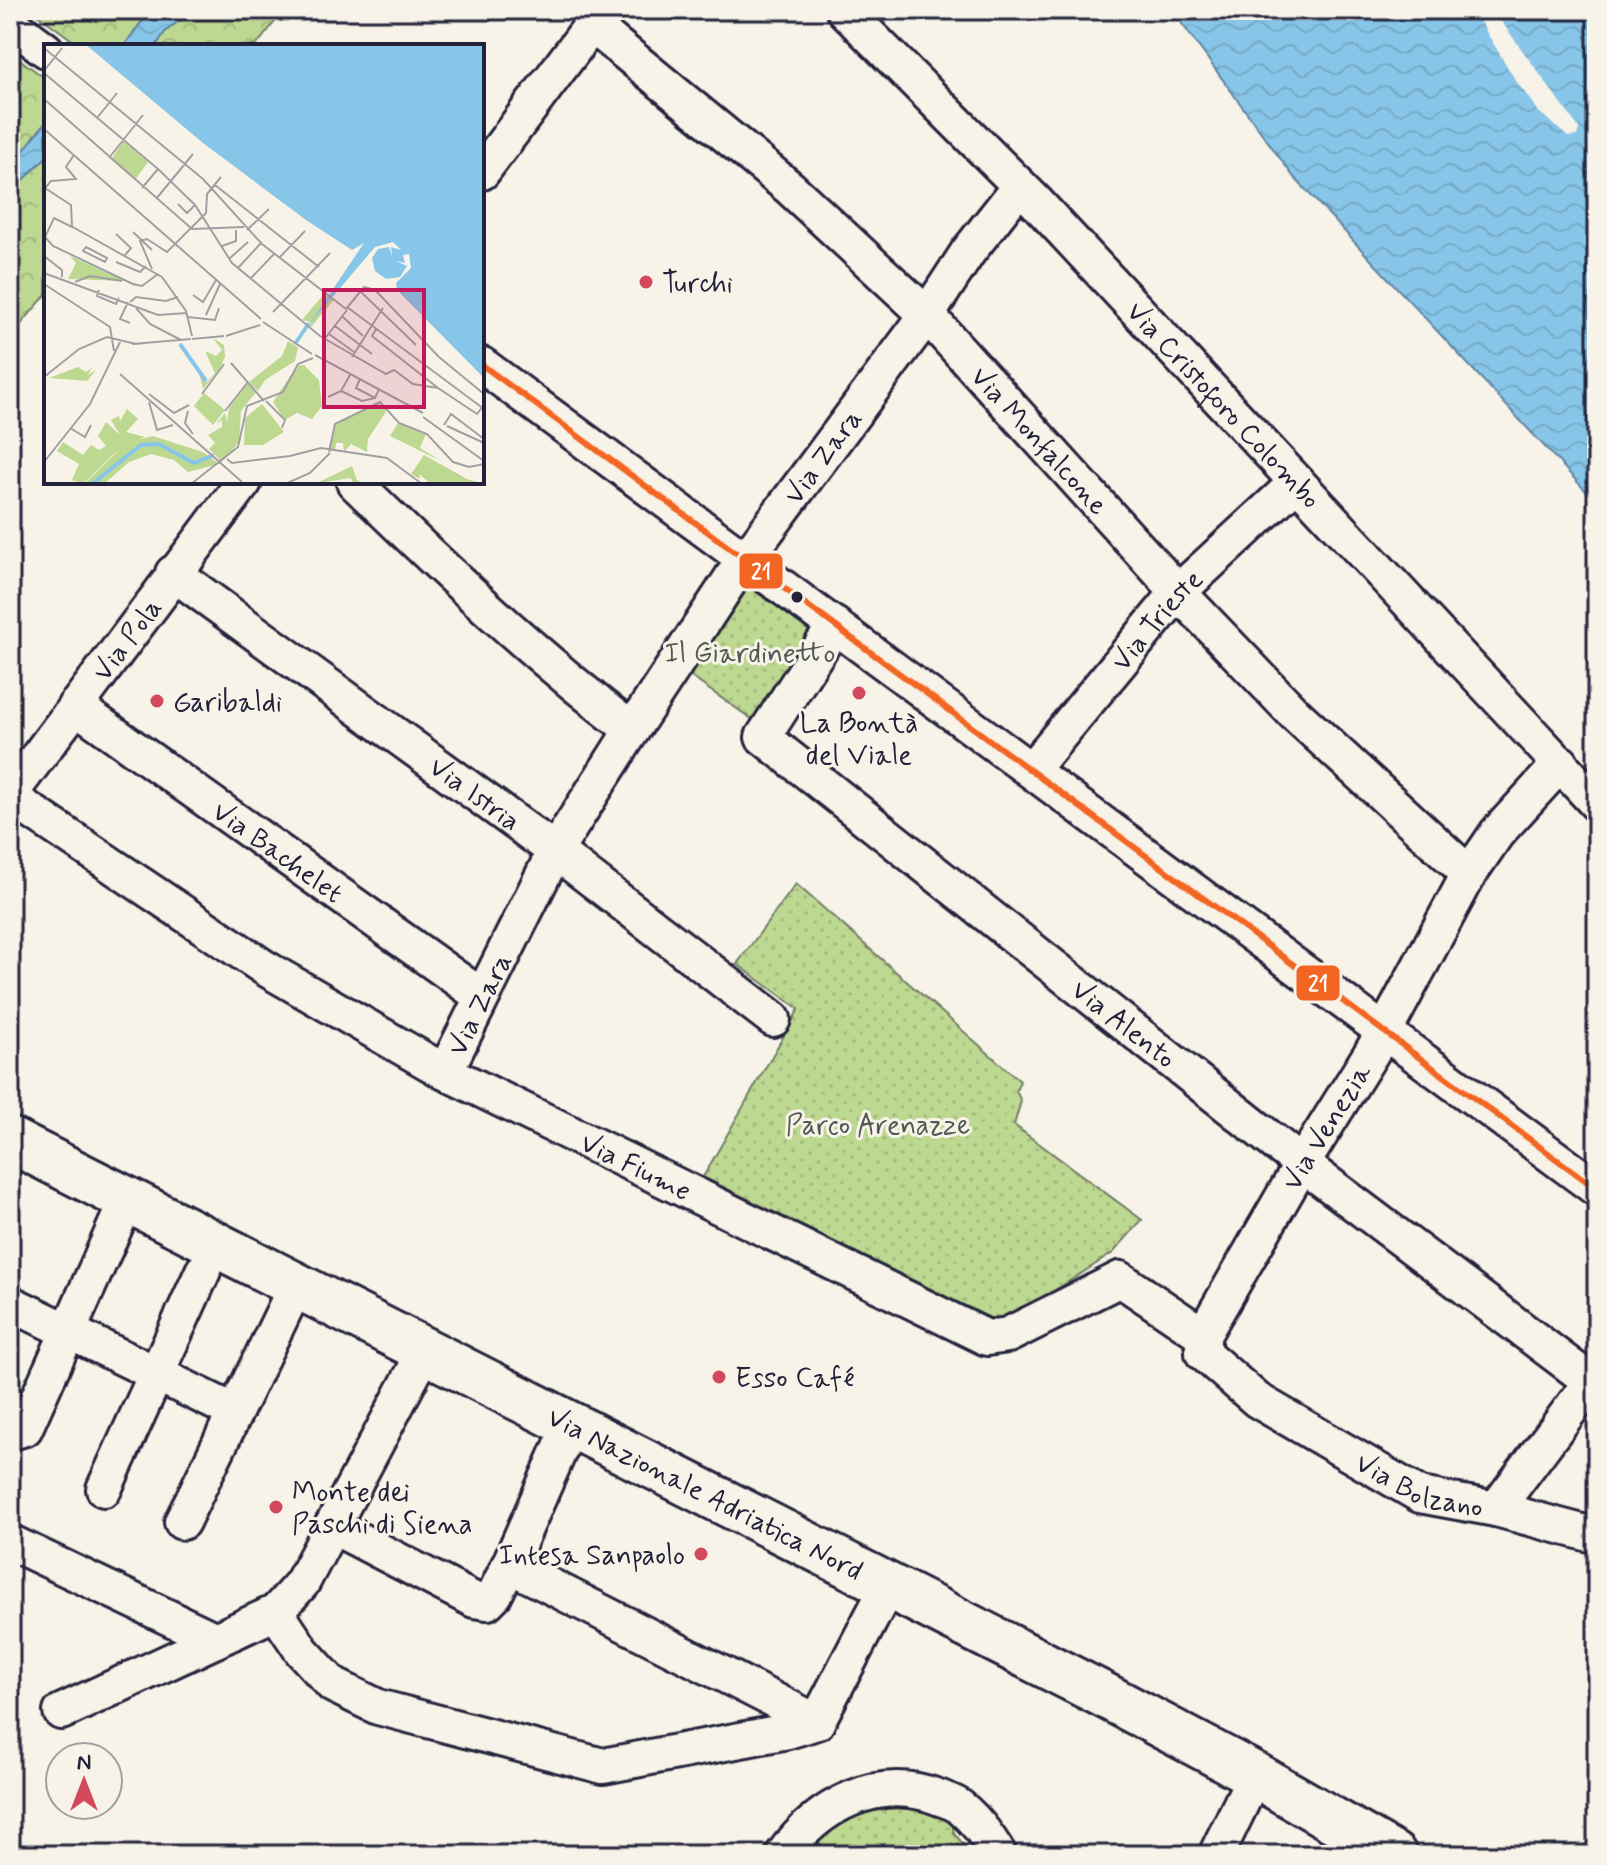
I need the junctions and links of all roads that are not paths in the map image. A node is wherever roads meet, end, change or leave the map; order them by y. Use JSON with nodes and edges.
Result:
{"nodes":[{"id":1,"x":844,"y":10,"type":"edge"},
{"id":2,"x":598,"y":18,"type":"edge"},
{"id":3,"x":10,"y":23,"type":"edge"},
{"id":4,"x":44,"y":48,"type":"edge"},
{"id":5,"x":484,"y":169,"type":"edge"},
{"id":6,"x":1020,"y":186,"type":"junction"},
{"id":7,"x":927,"y":315,"type":"junction"},
{"id":8,"x":484,"y":366,"type":"edge"},
{"id":9,"x":1297,"y":482,"type":"junction"},
{"id":10,"x":242,"y":484,"type":"edge"},
{"id":11,"x":356,"y":484,"type":"edge"},
{"id":12,"x":745,"y":560,"type":"junction"},
{"id":13,"x":173,"y":573,"type":"junction"},
{"id":14,"x":1178,"y":592,"type":"junction"},
{"id":15,"x":835,"y":625,"type":"junction"},
{"id":16,"x":75,"y":706,"type":"junction"},
{"id":17,"x":632,"y":730,"type":"junction"},
{"id":18,"x":1561,"y":763,"type":"junction"},
{"id":19,"x":1031,"y":770,"type":"junction"},
{"id":20,"x":10,"y":796,"type":"edge"},
{"id":21,"x":1597,"y":804,"type":"edge"},
{"id":22,"x":555,"y":851,"type":"junction"},
{"id":23,"x":1469,"y":874,"type":"junction"},
{"id":24,"x":481,"y":996,"type":"junction"},
{"id":25,"x":773,"y":1019,"type":"dead end"},
{"id":26,"x":1385,"y":1031,"type":"junction"},
{"id":27,"x":445,"y":1072,"type":"junction"},
{"id":28,"x":10,"y":1140,"type":"edge"},
{"id":29,"x":1302,"y":1164,"type":"junction"},
{"id":30,"x":1597,"y":1189,"type":"edge"},
{"id":31,"x":127,"y":1200,"type":"junction"},
{"id":32,"x":203,"y":1271,"type":"dead end"},
{"id":33,"x":296,"y":1286,"type":"junction"},
{"id":34,"x":12,"y":1304,"type":"dead end"},
{"id":35,"x":67,"y":1329,"type":"junction"},
{"id":36,"x":1203,"y":1335,"type":"junction"},
{"id":37,"x":425,"y":1351,"type":"junction"},
{"id":38,"x":155,"y":1373,"type":"junction"},
{"id":39,"x":1595,"y":1381,"type":"edge"},
{"id":40,"x":1257,"y":1400,"type":"joint"},
{"id":41,"x":235,"y":1412,"type":"junction"},
{"id":42,"x":571,"y":1424,"type":"junction"},
{"id":43,"x":10,"y":1428,"type":"edge"},
{"id":44,"x":104,"y":1489,"type":"dead end"},
{"id":45,"x":1496,"y":1509,"type":"junction"},
{"id":46,"x":182,"y":1522,"type":"dead end"},
{"id":47,"x":332,"y":1526,"type":"junction"},
{"id":48,"x":1597,"y":1536,"type":"edge"},
{"id":49,"x":10,"y":1542,"type":"edge"},
{"id":50,"x":509,"y":1565,"type":"junction"},
{"id":51,"x":888,"y":1586,"type":"junction"},
{"id":52,"x":276,"y":1612,"type":"junction"},
{"id":53,"x":216,"y":1640,"type":"junction"},
{"id":54,"x":61,"y":1712,"type":"dead end"},
{"id":55,"x":817,"y":1722,"type":"junction"},
{"id":56,"x":1255,"y":1775,"type":"junction"},
{"id":57,"x":783,"y":1855,"type":"edge"},
{"id":58,"x":999,"y":1855,"type":"edge"},
{"id":59,"x":1216,"y":1855,"type":"edge"},
{"id":60,"x":1394,"y":1855,"type":"edge"}],
"edges":[{"from":1,"to":6,"type":"street","name":"Via Cristoforo Colombo"},
{"from":2,"to":5,"type":"street"},
{"from":2,"to":7,"type":"street","name":"Via Monfalcone"},
{"from":3,"to":4,"type":"street"},
{"from":6,"to":7,"type":"street","name":"Via Zara"},
{"from":6,"to":9,"type":"street","name":"Via Cristoforo Colombo"},
{"from":7,"to":12,"type":"street","name":"Via Zara"},
{"from":7,"to":14,"type":"street","name":"Via Monfalcone"},
{"from":8,"to":12,"type":"street"},
{"from":9,"to":14,"type":"street","name":"Via Trieste"},
{"from":9,"to":18,"type":"street","name":"Via Cristoforo Colombo"},
{"from":10,"to":13,"type":"street","name":"Via Pola"},
{"from":11,"to":17,"type":"street"},
{"from":12,"to":15,"type":"street"},
{"from":12,"to":17,"type":"street","name":"Via Zara"},
{"from":13,"to":16,"type":"street","name":"Via Pola"},
{"from":13,"to":22,"type":"street","name":"Via Istria"},
{"from":14,"to":19,"type":"street","name":"Via Trieste"},
{"from":14,"to":23,"type":"street","name":"Via Monfalcone"},
{"from":15,"to":19,"type":"street"},
{"from":15,"to":29,"type":"street","name":"Via Alento"},
{"from":16,"to":20,"type":"street","name":"Via Pola"},
{"from":16,"to":24,"type":"street","name":"Via Bachelet"},
{"from":17,"to":22,"type":"street","name":"Via Zara"},
{"from":18,"to":21,"type":"street","name":"Via Cristoforo Colombo"},
{"from":18,"to":23,"type":"street","name":"Via Venezia"},
{"from":19,"to":26,"type":"street"},
{"from":20,"to":27,"type":"street","name":"Via Fiume"},
{"from":22,"to":24,"type":"street","name":"Via Zara"},
{"from":22,"to":25,"type":"street","name":"Via Istria"},
{"from":23,"to":26,"type":"street","name":"Via Venezia"},
{"from":24,"to":27,"type":"street","name":"Via Zara"},
{"from":26,"to":29,"type":"street","name":"Via Venezia"},
{"from":26,"to":30,"type":"street"},
{"from":27,"to":36,"type":"street","name":"Via Fiume"},
{"from":28,"to":31,"type":"main road","name":"Via Nazionale Adriatica Nord"},
{"from":29,"to":36,"type":"street","name":"Via Venezia"},
{"from":29,"to":39,"type":"street","name":"Via Alento"},
{"from":31,"to":33,"type":"main road","name":"Via Nazionale Adriatica Nord"},
{"from":31,"to":35,"type":"street"},
{"from":32,"to":38,"type":"street"},
{"from":33,"to":37,"type":"main road","name":"Via Nazionale Adriatica Nord"},
{"from":33,"to":41,"type":"street"},
{"from":34,"to":35,"type":"street"},
{"from":35,"to":38,"type":"street"},
{"from":35,"to":43,"type":"street"},
{"from":36,"to":40,"type":"street","name":"Via Fiume"},
{"from":37,"to":42,"type":"main road","name":"Via Nazionale Adriatica Nord"},
{"from":37,"to":47,"type":"street"},
{"from":38,"to":41,"type":"street"},
{"from":38,"to":44,"type":"street"},
{"from":39,"to":45,"type":"street"},
{"from":40,"to":45,"type":"street","name":"Via Bolzano"},
{"from":41,"to":46,"type":"street"},
{"from":42,"to":50,"type":"street"},
{"from":42,"to":51,"type":"main road","name":"Via Nazionale Adriatica Nord"},
{"from":45,"to":48,"type":"street","name":"Via Bolzano"},
{"from":47,"to":50,"type":"street"},
{"from":47,"to":52,"type":"street"},
{"from":49,"to":53,"type":"street"},
{"from":50,"to":55,"type":"street"},
{"from":51,"to":55,"type":"street"},
{"from":51,"to":56,"type":"main road","name":"Via Nazionale Adriatica Nord"},
{"from":52,"to":53,"type":"street"},
{"from":52,"to":55,"type":"street"},
{"from":53,"to":54,"type":"street"},
{"from":56,"to":59,"type":"street"},
{"from":56,"to":60,"type":"main road","name":"Via Nazionale Adriatica Nord"},
{"from":57,"to":58,"type":"street"}]}
